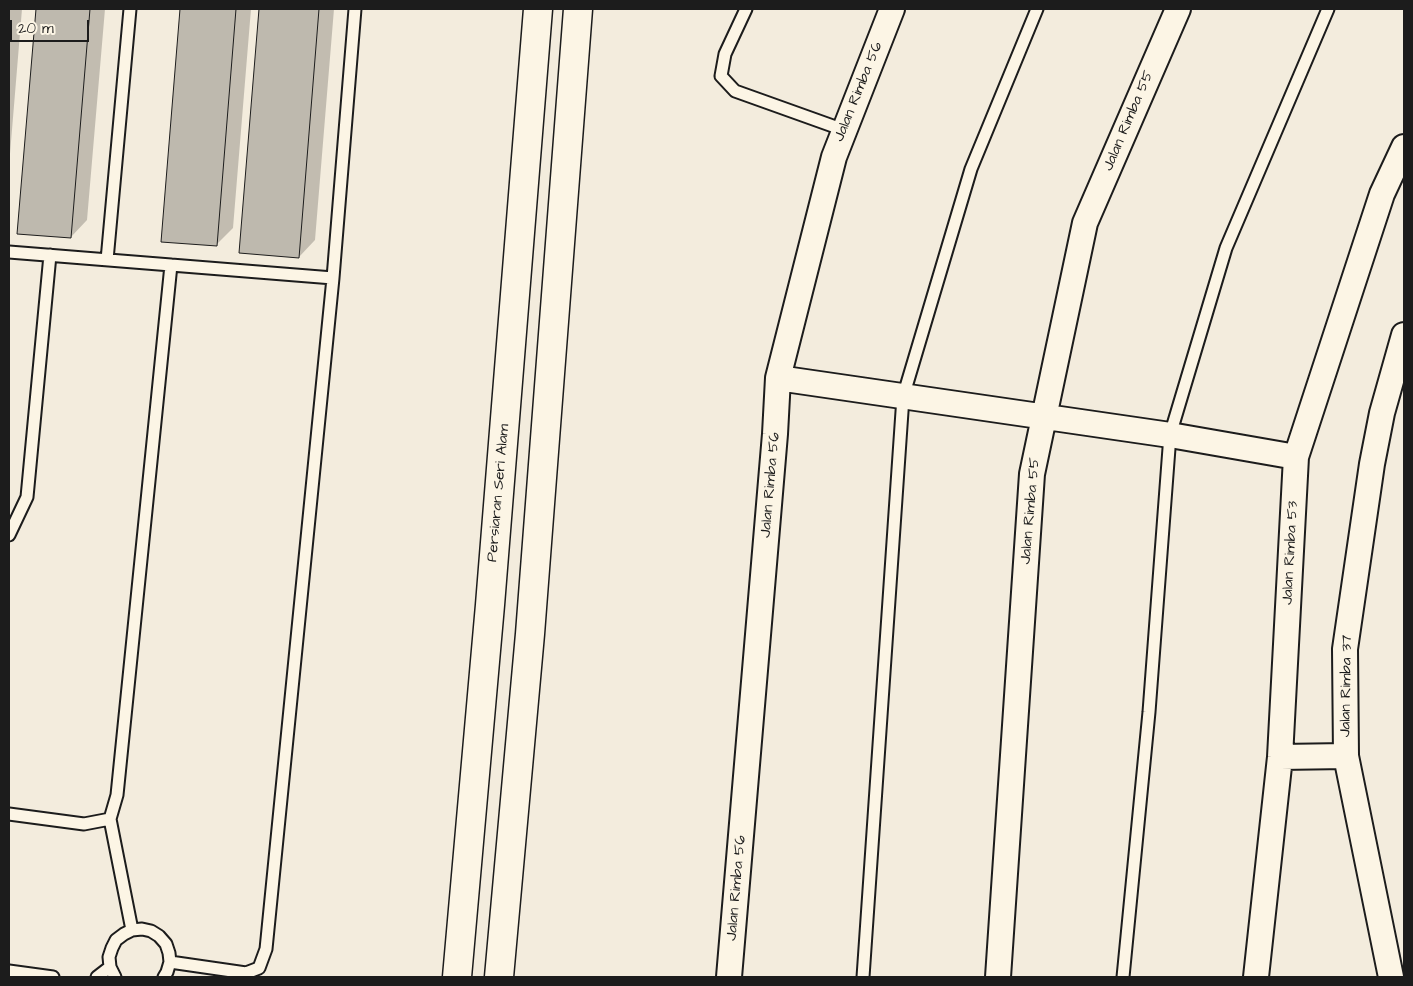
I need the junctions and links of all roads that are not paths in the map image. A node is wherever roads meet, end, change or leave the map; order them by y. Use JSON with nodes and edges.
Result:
{"nodes":[{"id":1,"x":130,"y":9,"type":"edge"},
{"id":2,"x":355,"y":9,"type":"edge"},
{"id":3,"x":538,"y":9,"type":"edge"},
{"id":4,"x":578,"y":9,"type":"edge"},
{"id":5,"x":746,"y":9,"type":"edge"},
{"id":6,"x":892,"y":9,"type":"edge"},
{"id":7,"x":1036,"y":9,"type":"edge"},
{"id":8,"x":1178,"y":9,"type":"edge"},
{"id":9,"x":1328,"y":9,"type":"edge"},
{"id":10,"x":844,"y":130,"type":"junction"},
{"id":11,"x":1404,"y":146,"type":"edge"},
{"id":12,"x":9,"y":252,"type":"edge"},
{"id":13,"x":50,"y":255,"type":"junction"},
{"id":14,"x":107,"y":260,"type":"junction"},
{"id":15,"x":171,"y":265,"type":"junction"},
{"id":16,"x":333,"y":278,"type":"junction"},
{"id":17,"x":1404,"y":335,"type":"edge"},
{"id":18,"x":778,"y":378,"type":"junction"},
{"id":19,"x":903,"y":397,"type":"junction"},
{"id":20,"x":1044,"y":417,"type":"junction"},
{"id":21,"x":1170,"y":435,"type":"junction"},
{"id":22,"x":1296,"y":457,"type":"junction"},
{"id":23,"x":9,"y":535,"type":"edge"},
{"id":24,"x":1346,"y":756,"type":"junction"},
{"id":25,"x":1280,"y":758,"type":"junction"},
{"id":26,"x":9,"y":814,"type":"edge"},
{"id":27,"x":110,"y":819,"type":"junction"},
{"id":28,"x":132,"y":930,"type":"junction"},
{"id":29,"x":502,"y":943,"type":"junction"},
{"id":30,"x":170,"y":962,"type":"junction"},
{"id":31,"x":9,"y":971,"type":"edge"},
{"id":32,"x":113,"y":972,"type":"edge"},
{"id":33,"x":52,"y":977,"type":"edge"},
{"id":34,"x":97,"y":977,"type":"edge"},
{"id":35,"x":164,"y":977,"type":"edge"},
{"id":36,"x":457,"y":977,"type":"edge"},
{"id":37,"x":499,"y":977,"type":"edge"},
{"id":38,"x":507,"y":977,"type":"edge"},
{"id":39,"x":730,"y":977,"type":"edge"},
{"id":40,"x":863,"y":977,"type":"edge"},
{"id":41,"x":998,"y":977,"type":"edge"},
{"id":42,"x":1123,"y":977,"type":"edge"},
{"id":43,"x":1256,"y":977,"type":"edge"},
{"id":44,"x":1391,"y":977,"type":"edge"}],
"edges":[{"from":1,"to":14,"type":"lane"},
{"from":2,"to":16,"type":"lane"},
{"from":3,"to":36,"type":"street","name":"Persiaran Seri Alam"},
{"from":4,"to":29,"type":"street"},
{"from":5,"to":10,"type":"lane"},
{"from":6,"to":10,"type":"street","name":"Jalan Rimba 56"},
{"from":7,"to":19,"type":"lane"},
{"from":8,"to":20,"type":"street","name":"Jalan Rimba 55"},
{"from":9,"to":21,"type":"lane"},
{"from":10,"to":18,"type":"street","name":"Jalan Rimba 56"},
{"from":11,"to":22,"type":"street","name":"Jalan Rimba 53"},
{"from":12,"to":13,"type":"lane"},
{"from":13,"to":14,"type":"lane"},
{"from":13,"to":23,"type":"lane"},
{"from":14,"to":15,"type":"lane"},
{"from":15,"to":16,"type":"lane"},
{"from":15,"to":27,"type":"lane"},
{"from":16,"to":30,"type":"lane"},
{"from":17,"to":24,"type":"street","name":"Jalan Rimba 37"},
{"from":18,"to":19,"type":"street"},
{"from":18,"to":39,"type":"street","name":"Jalan Rimba 56"},
{"from":19,"to":20,"type":"street"},
{"from":19,"to":40,"type":"lane"},
{"from":20,"to":21,"type":"street"},
{"from":20,"to":41,"type":"street","name":"Jalan Rimba 55"},
{"from":21,"to":22,"type":"street"},
{"from":21,"to":42,"type":"lane"},
{"from":22,"to":25,"type":"street","name":"Jalan Rimba 53"},
{"from":24,"to":25,"type":"street"},
{"from":24,"to":44,"type":"street","name":"Jalan Rimba 37"},
{"from":25,"to":43,"type":"street","name":"Jalan Rimba 53"},
{"from":26,"to":27,"type":"lane"},
{"from":27,"to":28,"type":"lane"},
{"from":28,"to":30,"type":"lane"},
{"from":28,"to":32,"type":"lane"},
{"from":29,"to":37,"type":"street"},
{"from":29,"to":38,"type":"street"},
{"from":30,"to":35,"type":"lane"},
{"from":31,"to":33,"type":"lane"},
{"from":32,"to":34,"type":"lane"}]}
